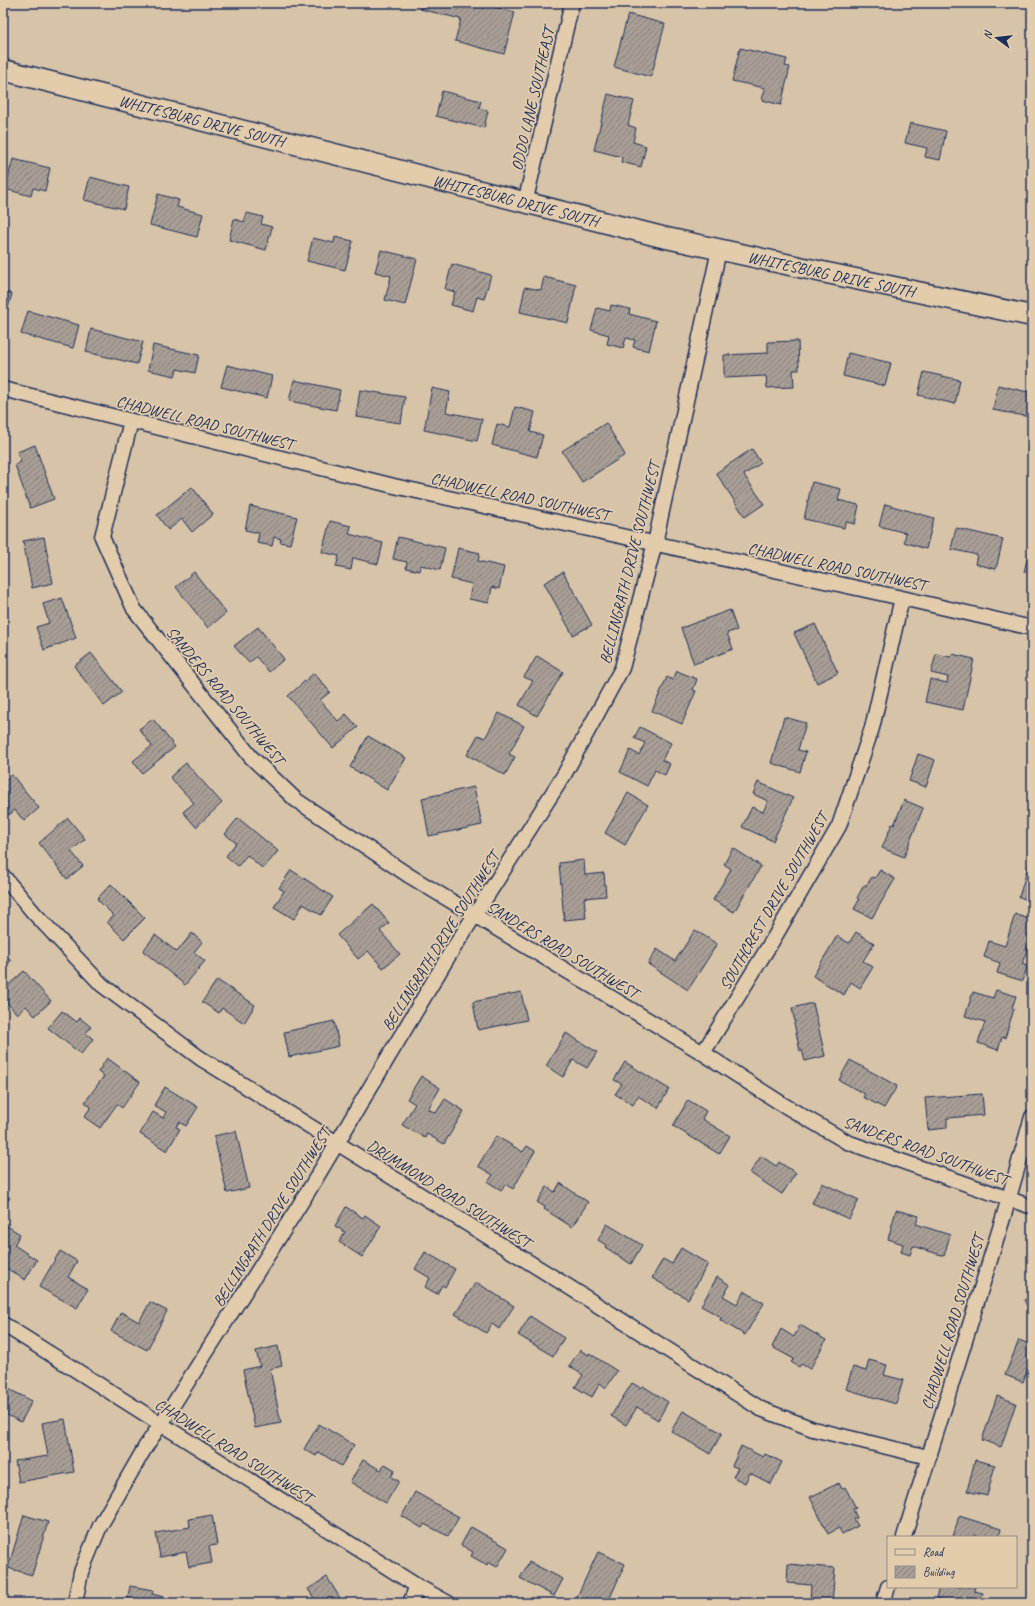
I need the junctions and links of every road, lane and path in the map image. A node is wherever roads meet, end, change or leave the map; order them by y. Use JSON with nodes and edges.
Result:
{"nodes":[{"id":1,"x":572,"y":3,"type":"edge"},
{"id":2,"x":3,"y":70,"type":"edge"},
{"id":3,"x":525,"y":203,"type":"junction"},
{"id":4,"x":719,"y":250,"type":"junction"},
{"id":5,"x":1032,"y":316,"type":"edge"},
{"id":6,"x":3,"y":389,"type":"edge"},
{"id":7,"x":131,"y":421,"type":"junction"},
{"id":8,"x":655,"y":544,"type":"junction"},
{"id":9,"x":902,"y":598,"type":"junction"},
{"id":10,"x":1032,"y":628,"type":"edge"},
{"id":11,"x":3,"y":876,"type":"edge"},
{"id":12,"x":475,"y":915,"type":"junction"},
{"id":13,"x":703,"y":1053,"type":"junction"},
{"id":14,"x":1032,"y":1117,"type":"edge"},
{"id":15,"x":336,"y":1144,"type":"junction"},
{"id":16,"x":1008,"y":1199,"type":"junction"},
{"id":17,"x":1032,"y":1207,"type":"edge"},
{"id":18,"x":3,"y":1324,"type":"edge"},
{"id":19,"x":161,"y":1424,"type":"junction"},
{"id":20,"x":928,"y":1457,"type":"junction"},
{"id":21,"x":904,"y":1536,"type":"edge"},
{"id":22,"x":417,"y":1586,"type":"junction"},
{"id":23,"x":888,"y":1588,"type":"edge"},
{"id":24,"x":74,"y":1603,"type":"edge"},
{"id":25,"x":410,"y":1603,"type":"edge"},
{"id":26,"x":448,"y":1603,"type":"edge"},
{"id":27,"x":883,"y":1603,"type":"edge"}],
"edges":[{"from":1,"to":3,"type":"street","name":"ODDO LANE SOUTHEAST"},
{"from":2,"to":3,"type":"main road","name":"WHITESBURG DRIVE SOUTH"},
{"from":3,"to":4,"type":"main road","name":"WHITESBURG DRIVE SOUTH"},
{"from":4,"to":5,"type":"main road","name":"WHITESBURG DRIVE SOUTH"},
{"from":4,"to":8,"type":"street","name":"BELLINGRATH DRIVE SOUTHWEST"},
{"from":6,"to":7,"type":"street","name":"CHADWELL ROAD SOUTHWEST"},
{"from":7,"to":8,"type":"street","name":"CHADWELL ROAD SOUTHWEST"},
{"from":7,"to":12,"type":"street","name":"SANDERS ROAD SOUTHWEST"},
{"from":8,"to":9,"type":"street","name":"CHADWELL ROAD SOUTHWEST"},
{"from":8,"to":12,"type":"street","name":"BELLINGRATH DRIVE SOUTHWEST"},
{"from":9,"to":10,"type":"street","name":"CHADWELL ROAD SOUTHWEST"},
{"from":9,"to":13,"type":"street","name":"SOUTHCREST DRIVE SOUTHWEST"},
{"from":11,"to":15,"type":"street","name":"DRUMMOND ROAD SOUTHWEST"},
{"from":12,"to":13,"type":"street","name":"SANDERS ROAD SOUTHWEST"},
{"from":12,"to":15,"type":"street","name":"BELLINGRATH DRIVE SOUTHWEST"},
{"from":13,"to":16,"type":"street","name":"SANDERS ROAD SOUTHWEST"},
{"from":14,"to":16,"type":"street","name":"CHADWELL ROAD SOUTHWEST"},
{"from":15,"to":19,"type":"street","name":"BELLINGRATH DRIVE SOUTHWEST"},
{"from":15,"to":20,"type":"street","name":"DRUMMOND ROAD SOUTHWEST"},
{"from":16,"to":17,"type":"street","name":"SANDERS ROAD SOUTHWEST"},
{"from":16,"to":20,"type":"street","name":"CHADWELL ROAD SOUTHWEST"},
{"from":18,"to":19,"type":"street","name":"CHADWELL ROAD SOUTHWEST"},
{"from":19,"to":22,"type":"street","name":"CHADWELL ROAD SOUTHWEST"},
{"from":19,"to":24,"type":"street","name":"BELLINGRATH DRIVE SOUTHWEST"},
{"from":20,"to":21,"type":"street","name":"CHADWELL ROAD SOUTHWEST"},
{"from":22,"to":25,"type":"street"},
{"from":22,"to":26,"type":"street","name":"CHADWELL ROAD SOUTHWEST"},
{"from":23,"to":27,"type":"street"}]}
